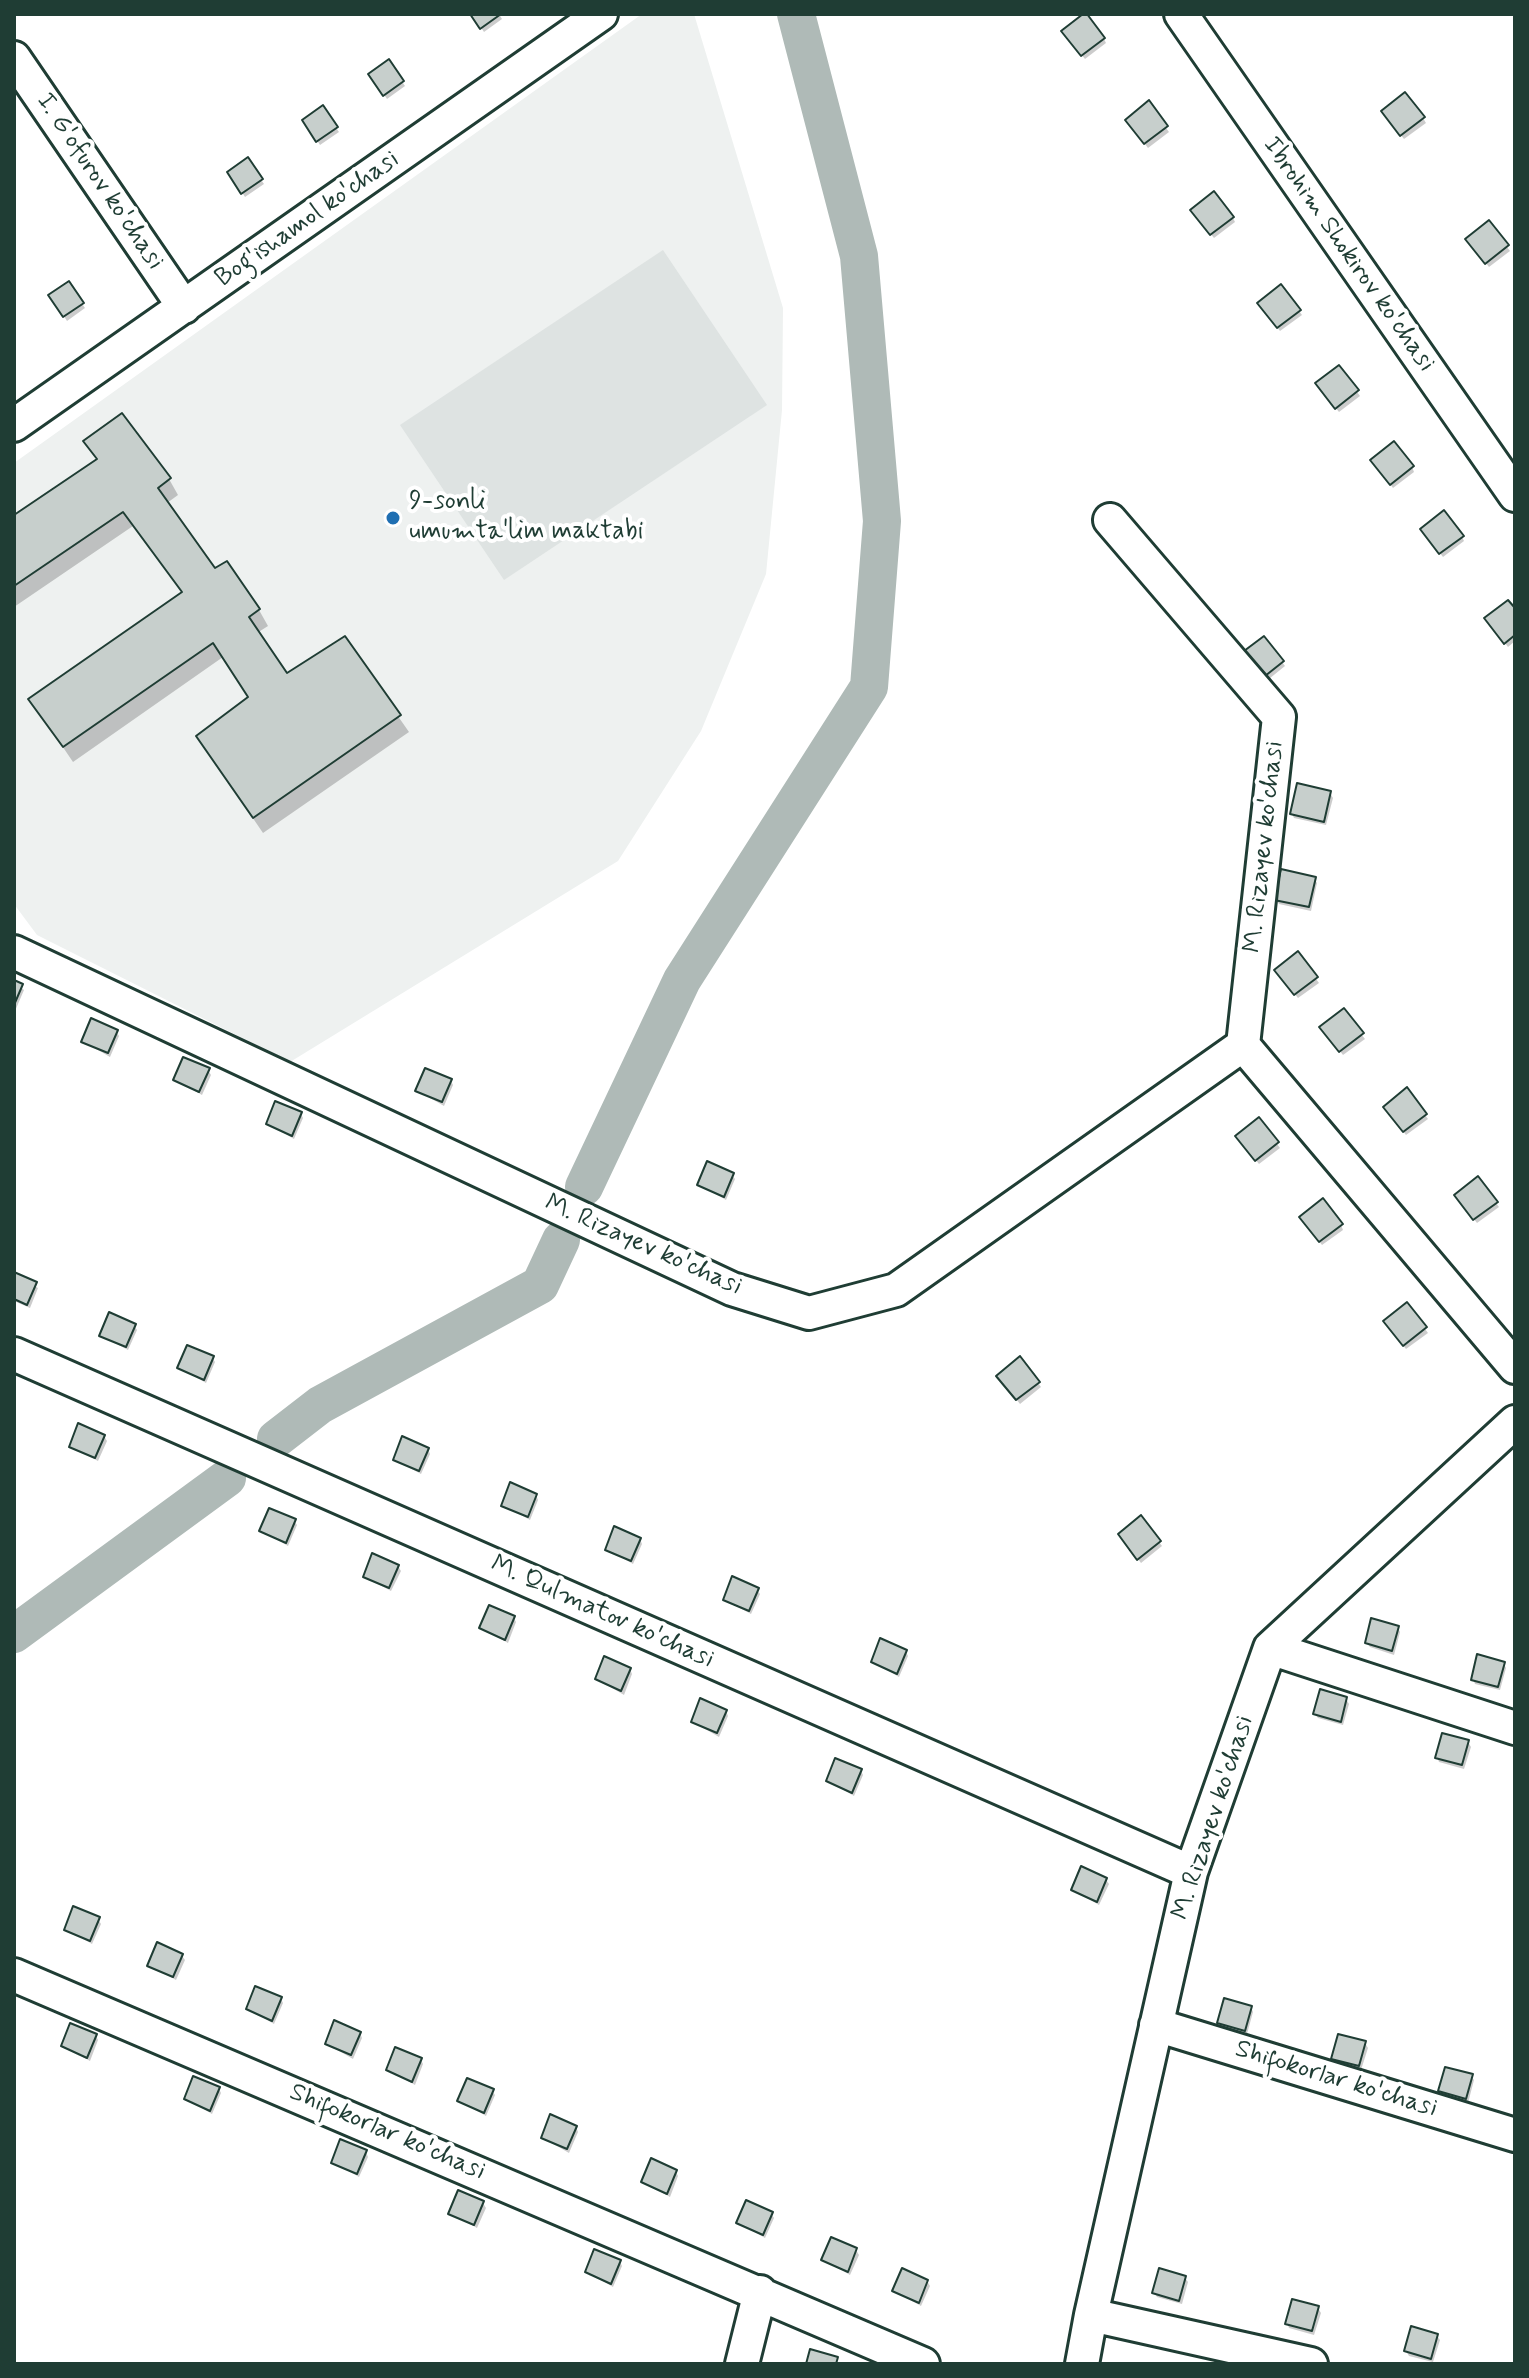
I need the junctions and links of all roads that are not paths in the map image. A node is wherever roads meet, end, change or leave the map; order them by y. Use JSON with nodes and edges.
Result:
{"nodes":[{"id":1,"x":601,"y":14,"type":"edge"},
{"id":2,"x":1181,"y":14,"type":"edge"},
{"id":3,"x":14,"y":58,"type":"edge"},
{"id":4,"x":184,"y":307,"type":"junction"},
{"id":5,"x":14,"y":425,"type":"edge"},
{"id":6,"x":1515,"y":495,"type":"edge"},
{"id":7,"x":1110,"y":520,"type":"dead end"},
{"id":8,"x":14,"y":952,"type":"edge"},
{"id":9,"x":1243,"y":1045,"type":"junction"},
{"id":10,"x":14,"y":1354,"type":"edge"},
{"id":11,"x":1515,"y":1367,"type":"edge"},
{"id":12,"x":1515,"y":1422,"type":"edge"},
{"id":13,"x":1270,"y":1648,"type":"junction"},
{"id":14,"x":1515,"y":1728,"type":"edge"},
{"id":15,"x":1191,"y":1872,"type":"junction"},
{"id":16,"x":14,"y":1975,"type":"edge"},
{"id":17,"x":1156,"y":2025,"type":"junction"},
{"id":18,"x":1515,"y":2135,"type":"edge"},
{"id":19,"x":760,"y":2292,"type":"junction"},
{"id":20,"x":1091,"y":2315,"type":"junction"},
{"id":21,"x":742,"y":2364,"type":"edge"},
{"id":22,"x":923,"y":2364,"type":"edge"},
{"id":23,"x":1082,"y":2364,"type":"edge"},
{"id":24,"x":1311,"y":2364,"type":"edge"}],
"edges":[{"from":1,"to":4,"type":"street","name":"Bog'ishamol ko'chasi"},
{"from":2,"to":6,"type":"street","name":"Ibrohim Shokirov ko'chasi"},
{"from":3,"to":4,"type":"street","name":"I. G'ofurov ko'chasi"},
{"from":4,"to":5,"type":"street","name":"Bog'ishamol ko'chasi"},
{"from":7,"to":9,"type":"street","name":"M. Rizayev ko'chasi"},
{"from":8,"to":9,"type":"street","name":"M. Rizayev ko'chasi"},
{"from":9,"to":11,"type":"street"},
{"from":10,"to":15,"type":"street","name":"M. Qulmatov ko'chasi"},
{"from":12,"to":13,"type":"street","name":"M. Rizayev ko'chasi"},
{"from":13,"to":14,"type":"street"},
{"from":13,"to":15,"type":"street","name":"M. Rizayev ko'chasi"},
{"from":15,"to":17,"type":"street","name":"M. Rizayev ko'chasi"},
{"from":16,"to":19,"type":"street","name":"Shifokorlar ko'chasi"},
{"from":17,"to":18,"type":"street","name":"Shifokorlar ko'chasi"},
{"from":17,"to":20,"type":"street","name":"M. Rizayev ko'chasi"},
{"from":19,"to":21,"type":"street"},
{"from":19,"to":22,"type":"street","name":"Shifokorlar ko'chasi"},
{"from":20,"to":23,"type":"street","name":"M. Rizayev ko'chasi"},
{"from":20,"to":24,"type":"street"}]}
